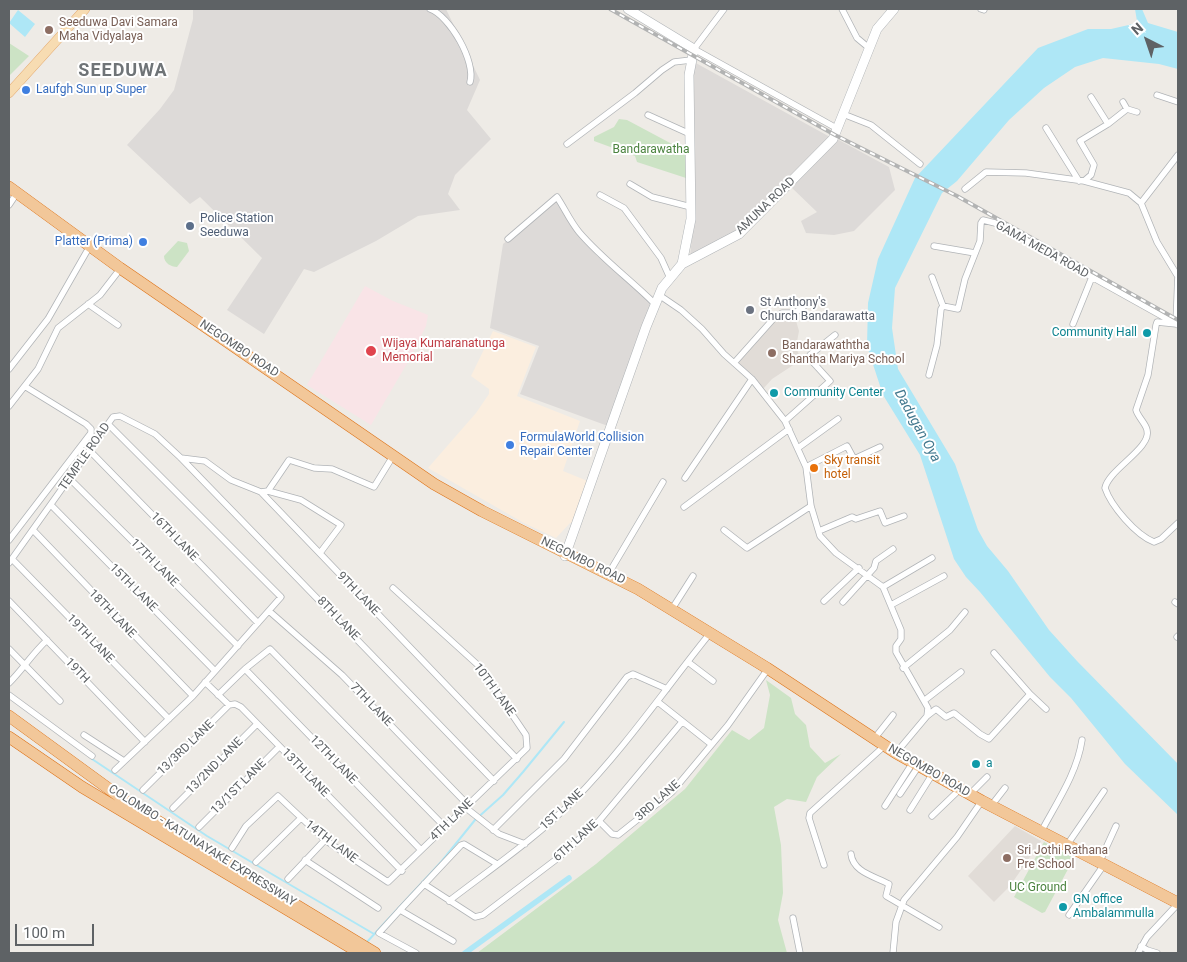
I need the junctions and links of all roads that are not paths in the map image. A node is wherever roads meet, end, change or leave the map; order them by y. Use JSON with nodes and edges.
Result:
{"nodes":[{"id":1,"x":85,"y":9,"type":"edge"},
{"id":2,"x":430,"y":9,"type":"edge"},
{"id":3,"x":628,"y":9,"type":"edge"},
{"id":4,"x":724,"y":9,"type":"edge"},
{"id":5,"x":842,"y":9,"type":"edge"},
{"id":6,"x":894,"y":9,"type":"edge"},
{"id":7,"x":869,"y":48,"type":"junction"},
{"id":8,"x":694,"y":49,"type":"junction"},
{"id":9,"x":691,"y":60,"type":"junction"},
{"id":10,"x":470,"y":82,"type":"dead end"},
{"id":11,"x":9,"y":93,"type":"edge"},
{"id":12,"x":1157,"y":95,"type":"dead end"},
{"id":13,"x":1091,"y":97,"type":"dead end"},
{"id":14,"x":1123,"y":102,"type":"dead end"},
{"id":15,"x":1178,"y":102,"type":"edge"},
{"id":16,"x":1126,"y":109,"type":"junction"},
{"id":17,"x":1138,"y":112,"type":"dead end"},
{"id":18,"x":843,"y":114,"type":"junction"},
{"id":19,"x":648,"y":115,"type":"dead end"},
{"id":20,"x":1108,"y":124,"type":"junction"},
{"id":21,"x":1046,"y":128,"type":"dead end"},
{"id":22,"x":838,"y":129,"type":"junction"},
{"id":23,"x":690,"y":134,"type":"junction"},
{"id":24,"x":566,"y":144,"type":"dead end"},
{"id":25,"x":1178,"y":155,"type":"edge"},
{"id":26,"x":920,"y":164,"type":"dead end"},
{"id":27,"x":1082,"y":181,"type":"junction"},
{"id":28,"x":630,"y":184,"type":"dead end"},
{"id":29,"x":964,"y":188,"type":"dead end"},
{"id":30,"x":11,"y":195,"type":"edge"},
{"id":31,"x":600,"y":195,"type":"dead end"},
{"id":32,"x":1141,"y":202,"type":"junction"},
{"id":33,"x":691,"y":207,"type":"junction"},
{"id":34,"x":508,"y":239,"type":"dead end"},
{"id":35,"x":934,"y":246,"type":"dead end"},
{"id":36,"x":87,"y":251,"type":"junction"},
{"id":37,"x":974,"y":253,"type":"junction"},
{"id":38,"x":682,"y":264,"type":"junction"},
{"id":39,"x":117,"y":273,"type":"junction"},
{"id":40,"x":1177,"y":276,"type":"edge"},
{"id":41,"x":932,"y":277,"type":"dead end"},
{"id":42,"x":670,"y":278,"type":"junction"},
{"id":43,"x":1092,"y":278,"type":"junction"},
{"id":44,"x":659,"y":295,"type":"junction"},
{"id":45,"x":808,"y":303,"type":"dead end"},
{"id":46,"x":88,"y":304,"type":"junction"},
{"id":47,"x":655,"y":304,"type":"junction"},
{"id":48,"x":943,"y":306,"type":"junction"},
{"id":49,"x":1073,"y":324,"type":"dead end"},
{"id":50,"x":118,"y":325,"type":"dead end"},
{"id":51,"x":1177,"y":325,"type":"edge"},
{"id":52,"x":835,"y":335,"type":"dead end"},
{"id":53,"x":734,"y":363,"type":"junction"},
{"id":54,"x":9,"y":368,"type":"edge"},
{"id":55,"x":929,"y":374,"type":"dead end"},
{"id":56,"x":752,"y":379,"type":"junction"},
{"id":57,"x":26,"y":387,"type":"junction"},
{"id":58,"x":9,"y":406,"type":"edge"},
{"id":59,"x":838,"y":419,"type":"dead end"},
{"id":60,"x":785,"y":421,"type":"junction"},
{"id":61,"x":108,"y":424,"type":"junction"},
{"id":62,"x":789,"y":429,"type":"junction"},
{"id":63,"x":880,"y":447,"type":"dead end"},
{"id":64,"x":798,"y":448,"type":"junction"},
{"id":65,"x":90,"y":451,"type":"junction"},
{"id":66,"x":181,"y":458,"type":"junction"},
{"id":67,"x":390,"y":461,"type":"junction"},
{"id":68,"x":806,"y":467,"type":"junction"},
{"id":69,"x":685,"y":478,"type":"dead end"},
{"id":70,"x":70,"y":479,"type":"junction"},
{"id":71,"x":663,"y":482,"type":"dead end"},
{"id":72,"x":268,"y":491,"type":"junction"},
{"id":73,"x":261,"y":492,"type":"junction"},
{"id":74,"x":51,"y":505,"type":"junction"},
{"id":75,"x":811,"y":506,"type":"junction"},
{"id":76,"x":684,"y":507,"type":"dead end"},
{"id":77,"x":904,"y":516,"type":"dead end"},
{"id":78,"x":1178,"y":523,"type":"edge"},
{"id":79,"x":33,"y":530,"type":"junction"},
{"id":80,"x":724,"y":530,"type":"dead end"},
{"id":81,"x":818,"y":531,"type":"junction"},
{"id":82,"x":9,"y":540,"type":"edge"},
{"id":83,"x":893,"y":549,"type":"dead end"},
{"id":84,"x":320,"y":553,"type":"junction"},
{"id":85,"x":566,"y":554,"type":"junction"},
{"id":86,"x":932,"y":558,"type":"dead end"},
{"id":87,"x":10,"y":561,"type":"edge"},
{"id":88,"x":859,"y":568,"type":"junction"},
{"id":89,"x":609,"y":573,"type":"junction"},
{"id":90,"x":868,"y":575,"type":"junction"},
{"id":91,"x":693,"y":576,"type":"dead end"},
{"id":92,"x":944,"y":576,"type":"dead end"},
{"id":93,"x":883,"y":586,"type":"junction"},
{"id":94,"x":393,"y":588,"type":"dead end"},
{"id":95,"x":9,"y":601,"type":"edge"},
{"id":96,"x":824,"y":601,"type":"dead end"},
{"id":97,"x":843,"y":602,"type":"dead end"},
{"id":98,"x":891,"y":605,"type":"junction"},
{"id":99,"x":672,"y":609,"type":"junction"},
{"id":100,"x":270,"y":611,"type":"junction"},
{"id":101,"x":965,"y":612,"type":"dead end"},
{"id":102,"x":258,"y":623,"type":"junction"},
{"id":103,"x":707,"y":636,"type":"junction"},
{"id":104,"x":47,"y":640,"type":"junction"},
{"id":105,"x":238,"y":646,"type":"junction"},
{"id":106,"x":9,"y":649,"type":"edge"},
{"id":107,"x":994,"y":653,"type":"dead end"},
{"id":108,"x":688,"y":662,"type":"junction"},
{"id":109,"x":24,"y":664,"type":"junction"},
{"id":110,"x":903,"y":668,"type":"junction"},
{"id":111,"x":245,"y":669,"type":"junction"},
{"id":112,"x":215,"y":671,"type":"junction"},
{"id":113,"x":765,"y":672,"type":"junction"},
{"id":114,"x":961,"y":672,"type":"dead end"},
{"id":115,"x":713,"y":681,"type":"dead end"},
{"id":116,"x":206,"y":682,"type":"junction"},
{"id":117,"x":9,"y":683,"type":"edge"},
{"id":118,"x":667,"y":689,"type":"junction"},
{"id":119,"x":1030,"y":694,"type":"junction"},
{"id":120,"x":9,"y":695,"type":"edge"},
{"id":121,"x":193,"y":696,"type":"junction"},
{"id":122,"x":218,"y":696,"type":"junction"},
{"id":123,"x":924,"y":700,"type":"junction"},
{"id":124,"x":60,"y":701,"type":"dead end"},
{"id":125,"x":658,"y":702,"type":"junction"},
{"id":126,"x":229,"y":705,"type":"junction"},
{"id":127,"x":1046,"y":709,"type":"dead end"},
{"id":128,"x":893,"y":715,"type":"dead end"},
{"id":129,"x":9,"y":716,"type":"edge"},
{"id":130,"x":927,"y":716,"type":"junction"},
{"id":131,"x":169,"y":719,"type":"junction"},
{"id":132,"x":682,"y":722,"type":"junction"},
{"id":133,"x":256,"y":724,"type":"junction"},
{"id":134,"x":84,"y":735,"type":"dead end"},
{"id":135,"x":9,"y":737,"type":"edge"},
{"id":136,"x":874,"y":739,"type":"junction"},
{"id":137,"x":1082,"y":740,"type":"dead end"},
{"id":138,"x":144,"y":742,"type":"junction"},
{"id":139,"x":711,"y":744,"type":"junction"},
{"id":140,"x":279,"y":747,"type":"junction"},
{"id":141,"x":881,"y":750,"type":"junction"},
{"id":142,"x":896,"y":753,"type":"junction"},
{"id":143,"x":92,"y":756,"type":"dead end"},
{"id":144,"x":517,"y":759,"type":"junction"},
{"id":145,"x":124,"y":761,"type":"junction"},
{"id":146,"x":913,"y":768,"type":"junction"},
{"id":147,"x":115,"y":770,"type":"dead end"},
{"id":148,"x":987,"y":777,"type":"dead end"},
{"id":149,"x":930,"y":778,"type":"junction"},
{"id":150,"x":494,"y":781,"type":"junction"},
{"id":151,"x":1004,"y":788,"type":"dead end"},
{"id":152,"x":143,"y":790,"type":"dead end"},
{"id":153,"x":1104,"y":791,"type":"dead end"},
{"id":154,"x":956,"y":793,"type":"junction"},
{"id":155,"x":900,"y":794,"type":"dead end"},
{"id":156,"x":970,"y":794,"type":"junction"},
{"id":157,"x":979,"y":805,"type":"junction"},
{"id":158,"x":467,"y":806,"type":"junction"},
{"id":159,"x":885,"y":806,"type":"dead end"},
{"id":160,"x":991,"y":806,"type":"junction"},
{"id":161,"x":173,"y":808,"type":"dead end"},
{"id":162,"x":910,"y":810,"type":"dead end"},
{"id":163,"x":932,"y":816,"type":"dead end"},
{"id":164,"x":301,"y":818,"type":"junction"},
{"id":165,"x":599,"y":821,"type":"junction"},
{"id":166,"x":1116,"y":826,"type":"dead end"},
{"id":167,"x":199,"y":827,"type":"dead end"},
{"id":168,"x":445,"y":827,"type":"junction"},
{"id":169,"x":493,"y":830,"type":"junction"},
{"id":170,"x":1041,"y":832,"type":"junction"},
{"id":171,"x":325,"y":840,"type":"junction"},
{"id":172,"x":525,"y":844,"type":"junction"},
{"id":173,"x":1067,"y":845,"type":"junction"},
{"id":174,"x":232,"y":848,"type":"dead end"},
{"id":175,"x":421,"y":850,"type":"junction"},
{"id":176,"x":851,"y":854,"type":"dead end"},
{"id":177,"x":305,"y":860,"type":"junction"},
{"id":178,"x":256,"y":862,"type":"dead end"},
{"id":179,"x":497,"y":864,"type":"junction"},
{"id":180,"x":824,"y":865,"type":"dead end"},
{"id":181,"x":1100,"y":865,"type":"junction"},
{"id":182,"x":402,"y":871,"type":"junction"},
{"id":183,"x":288,"y":879,"type":"dead end"},
{"id":184,"x":388,"y":882,"type":"joint"},
{"id":185,"x":424,"y":884,"type":"junction"},
{"id":186,"x":449,"y":901,"type":"junction"},
{"id":187,"x":901,"y":906,"type":"junction"},
{"id":188,"x":1177,"y":906,"type":"edge"},
{"id":189,"x":378,"y":908,"type":"dead end"},
{"id":190,"x":400,"y":910,"type":"junction"},
{"id":191,"x":1069,"y":915,"type":"dead end"},
{"id":192,"x":793,"y":918,"type":"dead end"},
{"id":193,"x":939,"y":926,"type":"dead end"},
{"id":194,"x":453,"y":941,"type":"dead end"},
{"id":195,"x":350,"y":942,"type":"junction"},
{"id":196,"x":1141,"y":946,"type":"junction"},
{"id":197,"x":890,"y":952,"type":"edge"},
{"id":198,"x":360,"y":953,"type":"edge"},
{"id":199,"x":375,"y":953,"type":"edge"},
{"id":200,"x":416,"y":953,"type":"edge"},
{"id":201,"x":800,"y":953,"type":"edge"},
{"id":202,"x":1138,"y":953,"type":"edge"},
{"id":203,"x":1157,"y":953,"type":"edge"}],
"edges":[{"from":1,"to":11,"type":"main road"},
{"from":2,"to":10,"type":"street"},
{"from":3,"to":8,"type":"street"},
{"from":4,"to":8,"type":"street"},
{"from":5,"to":7,"type":"street"},
{"from":6,"to":7,"type":"street","name":"AMUNA ROAD"},
{"from":7,"to":18,"type":"street","name":"AMUNA ROAD"},
{"from":8,"to":9,"type":"street"},
{"from":8,"to":22,"type":"street"},
{"from":9,"to":23,"type":"street"},
{"from":9,"to":24,"type":"street"},
{"from":12,"to":15,"type":"street"},
{"from":13,"to":20,"type":"street"},
{"from":14,"to":16,"type":"street"},
{"from":16,"to":17,"type":"street"},
{"from":16,"to":20,"type":"street"},
{"from":18,"to":22,"type":"street","name":"AMUNA ROAD"},
{"from":18,"to":26,"type":"street"},
{"from":19,"to":23,"type":"street"},
{"from":20,"to":27,"type":"street"},
{"from":21,"to":27,"type":"street"},
{"from":22,"to":38,"type":"street","name":"AMUNA ROAD"},
{"from":23,"to":33,"type":"street"},
{"from":25,"to":32,"type":"street"},
{"from":27,"to":29,"type":"street"},
{"from":27,"to":32,"type":"street"},
{"from":28,"to":33,"type":"street"},
{"from":30,"to":36,"type":"highway","name":"NEGOMBO ROAD"},
{"from":30,"to":85,"type":"highway","name":"NEGOMBO ROAD"},
{"from":31,"to":42,"type":"street"},
{"from":32,"to":40,"type":"street"},
{"from":33,"to":38,"type":"street"},
{"from":34,"to":47,"type":"street"},
{"from":35,"to":37,"type":"street"},
{"from":36,"to":39,"type":"highway","name":"NEGOMBO ROAD"},
{"from":36,"to":54,"type":"street"},
{"from":37,"to":43,"type":"street","name":"GAMA MEDA ROAD"},
{"from":37,"to":48,"type":"street","name":"GAMA MEDA ROAD"},
{"from":38,"to":42,"type":"street","name":"AMUNA ROAD"},
{"from":39,"to":46,"type":"street"},
{"from":39,"to":67,"type":"highway","name":"NEGOMBO ROAD"},
{"from":40,"to":51,"type":"street"},
{"from":41,"to":48,"type":"street"},
{"from":42,"to":44,"type":"street","name":"AMUNA ROAD"},
{"from":43,"to":49,"type":"street"},
{"from":43,"to":51,"type":"street","name":"GAMA MEDA ROAD"},
{"from":44,"to":47,"type":"street","name":"AMUNA ROAD"},
{"from":44,"to":53,"type":"street"},
{"from":45,"to":53,"type":"street"},
{"from":46,"to":50,"type":"street"},
{"from":46,"to":57,"type":"street"},
{"from":47,"to":85,"type":"street","name":"AMUNA ROAD"},
{"from":48,"to":55,"type":"street"},
{"from":51,"to":78,"type":"street"},
{"from":52,"to":60,"type":"street"},
{"from":53,"to":56,"type":"street"},
{"from":56,"to":60,"type":"street"},
{"from":56,"to":69,"type":"street"},
{"from":57,"to":58,"type":"street"},
{"from":57,"to":82,"type":"street"},
{"from":59,"to":64,"type":"street"},
{"from":60,"to":62,"type":"street"},
{"from":61,"to":65,"type":"street","name":"TEMPLE ROAD"},
{"from":61,"to":66,"type":"street","name":"TEMPLE ROAD"},
{"from":61,"to":100,"type":"street"},
{"from":62,"to":64,"type":"street"},
{"from":62,"to":76,"type":"street"},
{"from":63,"to":68,"type":"street"},
{"from":64,"to":68,"type":"street"},
{"from":65,"to":70,"type":"street","name":"TEMPLE ROAD"},
{"from":65,"to":102,"type":"street","name":"16TH LANE"},
{"from":66,"to":73,"type":"street","name":"9TH LANE"},
{"from":66,"to":150,"type":"street","name":"8TH LANE"},
{"from":67,"to":72,"type":"street"},
{"from":67,"to":85,"type":"highway","name":"NEGOMBO ROAD"},
{"from":68,"to":75,"type":"street"},
{"from":70,"to":74,"type":"street","name":"TEMPLE ROAD"},
{"from":70,"to":105,"type":"street","name":"17TH LANE"},
{"from":71,"to":89,"type":"street"},
{"from":72,"to":73,"type":"street"},
{"from":72,"to":84,"type":"street"},
{"from":73,"to":84,"type":"street","name":"9TH LANE"},
{"from":74,"to":79,"type":"street","name":"TEMPLE ROAD"},
{"from":74,"to":112,"type":"street","name":"15TH LANE"},
{"from":75,"to":80,"type":"street"},
{"from":75,"to":81,"type":"street"},
{"from":77,"to":81,"type":"street"},
{"from":79,"to":87,"type":"street","name":"TEMPLE ROAD"},
{"from":79,"to":121,"type":"street","name":"18TH LANE"},
{"from":81,"to":88,"type":"street"},
{"from":83,"to":90,"type":"street"},
{"from":84,"to":144,"type":"street","name":"9TH LANE"},
{"from":85,"to":89,"type":"highway","name":"NEGOMBO ROAD"},
{"from":85,"to":103,"type":"highway","name":"NEGOMBO ROAD"},
{"from":86,"to":93,"type":"street"},
{"from":87,"to":131,"type":"street","name":"19TH LANE"},
{"from":88,"to":90,"type":"street"},
{"from":88,"to":96,"type":"street"},
{"from":89,"to":99,"type":"highway","name":"NEGOMBO ROAD"},
{"from":90,"to":93,"type":"street"},
{"from":90,"to":97,"type":"street"},
{"from":91,"to":99,"type":"street"},
{"from":92,"to":98,"type":"street"},
{"from":93,"to":98,"type":"street"},
{"from":94,"to":144,"type":"street","name":"10TH LANE"},
{"from":95,"to":104,"type":"street","name":"19TH"},
{"from":98,"to":110,"type":"street"},
{"from":99,"to":136,"type":"highway","name":"NEGOMBO ROAD"},
{"from":100,"to":102,"type":"street"},
{"from":100,"to":158,"type":"street","name":"7TH LANE"},
{"from":101,"to":110,"type":"street"},
{"from":102,"to":105,"type":"street"},
{"from":103,"to":108,"type":"street","name":"1ST LANE"},
{"from":103,"to":113,"type":"highway","name":"NEGOMBO ROAD"},
{"from":104,"to":109,"type":"street"},
{"from":104,"to":138,"type":"street","name":"19TH"},
{"from":105,"to":112,"type":"street"},
{"from":106,"to":109,"type":"street"},
{"from":107,"to":119,"type":"street"},
{"from":108,"to":115,"type":"street"},
{"from":108,"to":118,"type":"street","name":"1ST LANE"},
{"from":109,"to":117,"type":"street"},
{"from":109,"to":124,"type":"street"},
{"from":110,"to":123,"type":"street"},
{"from":111,"to":122,"type":"street"},
{"from":111,"to":168,"type":"street"},
{"from":111,"to":175,"type":"street","name":"12TH LANE"},
{"from":112,"to":116,"type":"street"},
{"from":113,"to":139,"type":"street"},
{"from":113,"to":141,"type":"highway","name":"NEGOMBO ROAD"},
{"from":114,"to":123,"type":"street"},
{"from":116,"to":121,"type":"street"},
{"from":116,"to":122,"type":"street","name":"13TH LANE"},
{"from":118,"to":125,"type":"street","name":"1ST LANE"},
{"from":118,"to":169,"type":"street"},
{"from":119,"to":127,"type":"street"},
{"from":119,"to":130,"type":"street"},
{"from":120,"to":143,"type":"street"},
{"from":121,"to":131,"type":"street"},
{"from":122,"to":126,"type":"street","name":"13TH LANE"},
{"from":123,"to":130,"type":"street"},
{"from":125,"to":132,"type":"street"},
{"from":125,"to":172,"type":"street","name":"1ST LANE"},
{"from":126,"to":133,"type":"street","name":"13TH LANE"},
{"from":126,"to":152,"type":"street","name":"13/3RD LANE"},
{"from":128,"to":136,"type":"street"},
{"from":129,"to":195,"type":"highway","name":"COLOMBO - KATUNAYAKE EXPRESSWAY"},
{"from":130,"to":142,"type":"street"},
{"from":131,"to":138,"type":"street"},
{"from":132,"to":139,"type":"street"},
{"from":132,"to":165,"type":"street","name":"6TH LANE"},
{"from":133,"to":140,"type":"street","name":"13TH LANE"},
{"from":133,"to":161,"type":"street","name":"13/2ND LANE"},
{"from":134,"to":145,"type":"street"},
{"from":135,"to":195,"type":"highway","name":"COLOMBO - KATUNAYAKE EXPRESSWAY"},
{"from":136,"to":142,"type":"highway","name":"NEGOMBO ROAD"},
{"from":137,"to":170,"type":"street"},
{"from":138,"to":145,"type":"street"},
{"from":139,"to":165,"type":"street","name":"3RD LANE"},
{"from":140,"to":167,"type":"street","name":"13/1ST LANE"},
{"from":140,"to":182,"type":"street","name":"13TH LANE"},
{"from":141,"to":146,"type":"highway","name":"NEGOMBO ROAD"},
{"from":141,"to":180,"type":"street"},
{"from":142,"to":156,"type":"highway","name":"NEGOMBO ROAD"},
{"from":144,"to":150,"type":"street","name":"4TH LANE"},
{"from":145,"to":147,"type":"street"},
{"from":146,"to":149,"type":"highway","name":"NEGOMBO ROAD"},
{"from":146,"to":155,"type":"street"},
{"from":146,"to":159,"type":"street"},
{"from":148,"to":156,"type":"street"},
{"from":149,"to":154,"type":"highway","name":"NEGOMBO ROAD"},
{"from":149,"to":162,"type":"street"},
{"from":150,"to":158,"type":"street","name":"4TH LANE"},
{"from":151,"to":160,"type":"street"},
{"from":153,"to":173,"type":"street"},
{"from":154,"to":157,"type":"highway","name":"NEGOMBO ROAD"},
{"from":154,"to":163,"type":"street"},
{"from":156,"to":160,"type":"highway","name":"NEGOMBO ROAD"},
{"from":157,"to":181,"type":"highway","name":"NEGOMBO ROAD"},
{"from":157,"to":187,"type":"street"},
{"from":158,"to":168,"type":"street","name":"4TH LANE"},
{"from":158,"to":169,"type":"street","name":"7TH LANE"},
{"from":160,"to":170,"type":"highway","name":"NEGOMBO ROAD"},
{"from":164,"to":171,"type":"street","name":"14TH LANE"},
{"from":164,"to":174,"type":"street","name":"14TH LANE"},
{"from":164,"to":178,"type":"street"},
{"from":165,"to":186,"type":"street","name":"6TH LANE"},
{"from":166,"to":181,"type":"street"},
{"from":168,"to":175,"type":"street","name":"4TH LANE"},
{"from":169,"to":172,"type":"street","name":"7TH LANE"},
{"from":170,"to":173,"type":"highway","name":"NEGOMBO ROAD"},
{"from":171,"to":177,"type":"street"},
{"from":171,"to":184,"type":"street","name":"14TH LANE"},
{"from":172,"to":179,"type":"street","name":"1ST LANE"},
{"from":173,"to":181,"type":"highway","name":"NEGOMBO ROAD"},
{"from":175,"to":182,"type":"street","name":"4TH LANE"},
{"from":176,"to":187,"type":"street"},
{"from":177,"to":183,"type":"street"},
{"from":177,"to":189,"type":"street"},
{"from":179,"to":185,"type":"street"},
{"from":179,"to":186,"type":"street","name":"1ST LANE"},
{"from":181,"to":188,"type":"highway","name":"NEGOMBO ROAD"},
{"from":181,"to":191,"type":"street"},
{"from":182,"to":184,"type":"street","name":"4TH LANE"},
{"from":185,"to":186,"type":"street"},
{"from":185,"to":190,"type":"street"},
{"from":187,"to":193,"type":"street"},
{"from":187,"to":197,"type":"street"},
{"from":188,"to":196,"type":"street"},
{"from":190,"to":194,"type":"street"},
{"from":190,"to":200,"type":"street"},
{"from":192,"to":201,"type":"street"},
{"from":195,"to":198,"type":"highway","name":"COLOMBO - KATUNAYAKE EXPRESSWAY"},
{"from":195,"to":199,"type":"highway","name":"COLOMBO - KATUNAYAKE EXPRESSWAY"},
{"from":196,"to":202,"type":"street"},
{"from":196,"to":203,"type":"street"}]}
